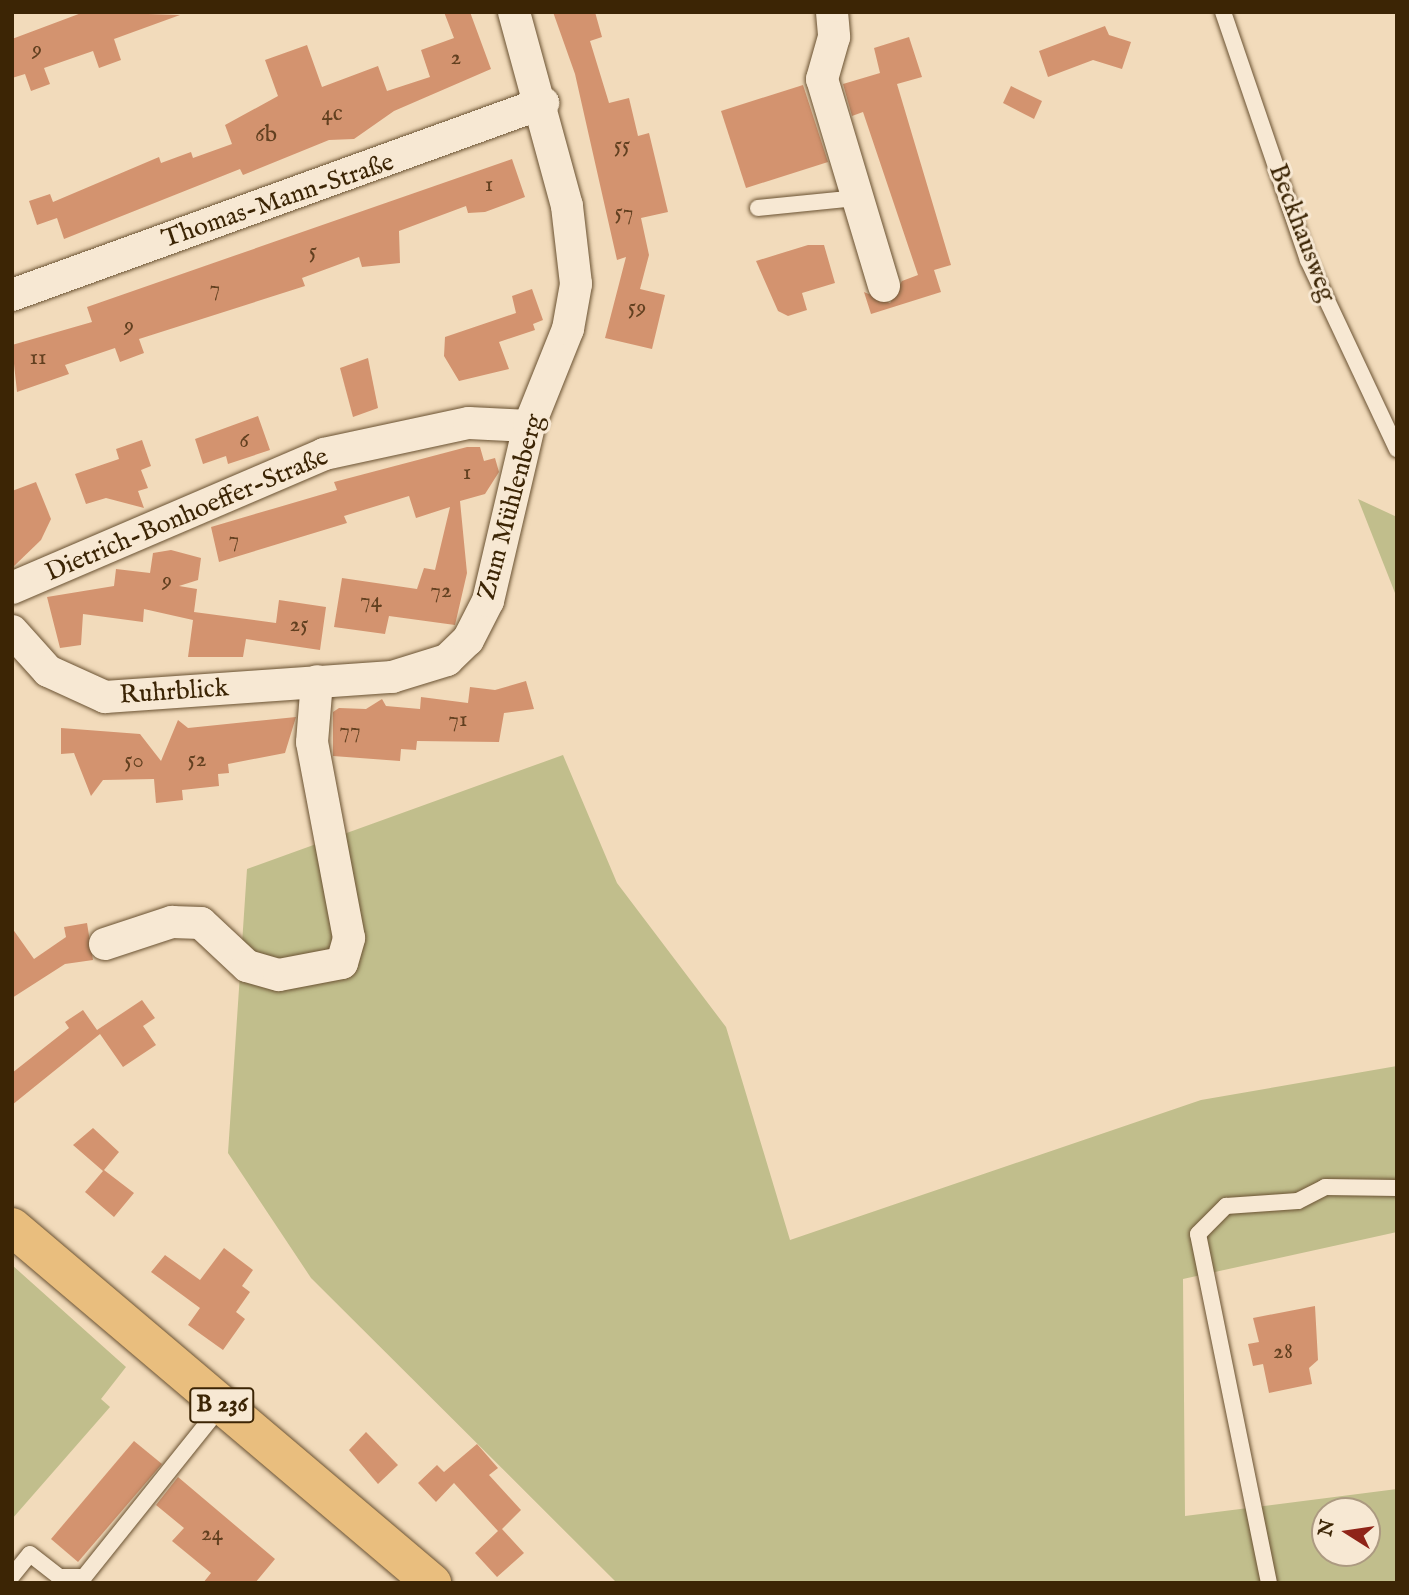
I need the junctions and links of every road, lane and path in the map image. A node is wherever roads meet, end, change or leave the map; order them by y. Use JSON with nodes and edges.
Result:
{"nodes":[{"id":1,"x":514,"y":12,"type":"edge"},
{"id":2,"x":832,"y":12,"type":"edge"},
{"id":3,"x":1223,"y":12,"type":"edge"},
{"id":4,"x":543,"y":103,"type":"junction"},
{"id":5,"x":858,"y":198,"type":"junction"},
{"id":6,"x":758,"y":208,"type":"dead end"},
{"id":7,"x":884,"y":286,"type":"dead end"},
{"id":8,"x":12,"y":295,"type":"edge"},
{"id":9,"x":529,"y":426,"type":"junction"},
{"id":10,"x":1397,"y":449,"type":"edge"},
{"id":11,"x":12,"y":588,"type":"edge"},
{"id":12,"x":12,"y":631,"type":"edge"},
{"id":13,"x":317,"y":681,"type":"junction"},
{"id":14,"x":105,"y":944,"type":"dead end"},
{"id":15,"x":1397,"y":1188,"type":"edge"},
{"id":16,"x":12,"y":1227,"type":"edge"},
{"id":17,"x":222,"y":1405,"type":"junction"},
{"id":18,"x":12,"y":1576,"type":"edge"},
{"id":19,"x":432,"y":1583,"type":"edge"},
{"id":20,"x":1269,"y":1583,"type":"edge"}],
"edges":[{"from":1,"to":4,"type":"street","name":"Zum Mühlenberg"},
{"from":2,"to":5,"type":"street"},
{"from":3,"to":10,"type":"lane","name":"Beckhausweg"},
{"from":4,"to":8,"type":"street","name":"Thomas-Mann-Straße"},
{"from":4,"to":9,"type":"street","name":"Zum Mühlenberg"},
{"from":5,"to":6,"type":"lane"},
{"from":5,"to":7,"type":"street"},
{"from":9,"to":11,"type":"street","name":"Dietrich-Bonhoeffer-Straße"},
{"from":9,"to":13,"type":"street","name":"Zum Mühlenberg"},
{"from":12,"to":13,"type":"street","name":"Ruhrblick"},
{"from":13,"to":14,"type":"street"},
{"from":15,"to":20,"type":"lane"},
{"from":16,"to":17,"type":"main road","number":"B 236"},
{"from":17,"to":18,"type":"lane"},
{"from":17,"to":19,"type":"main road","number":"B 236"}]}
